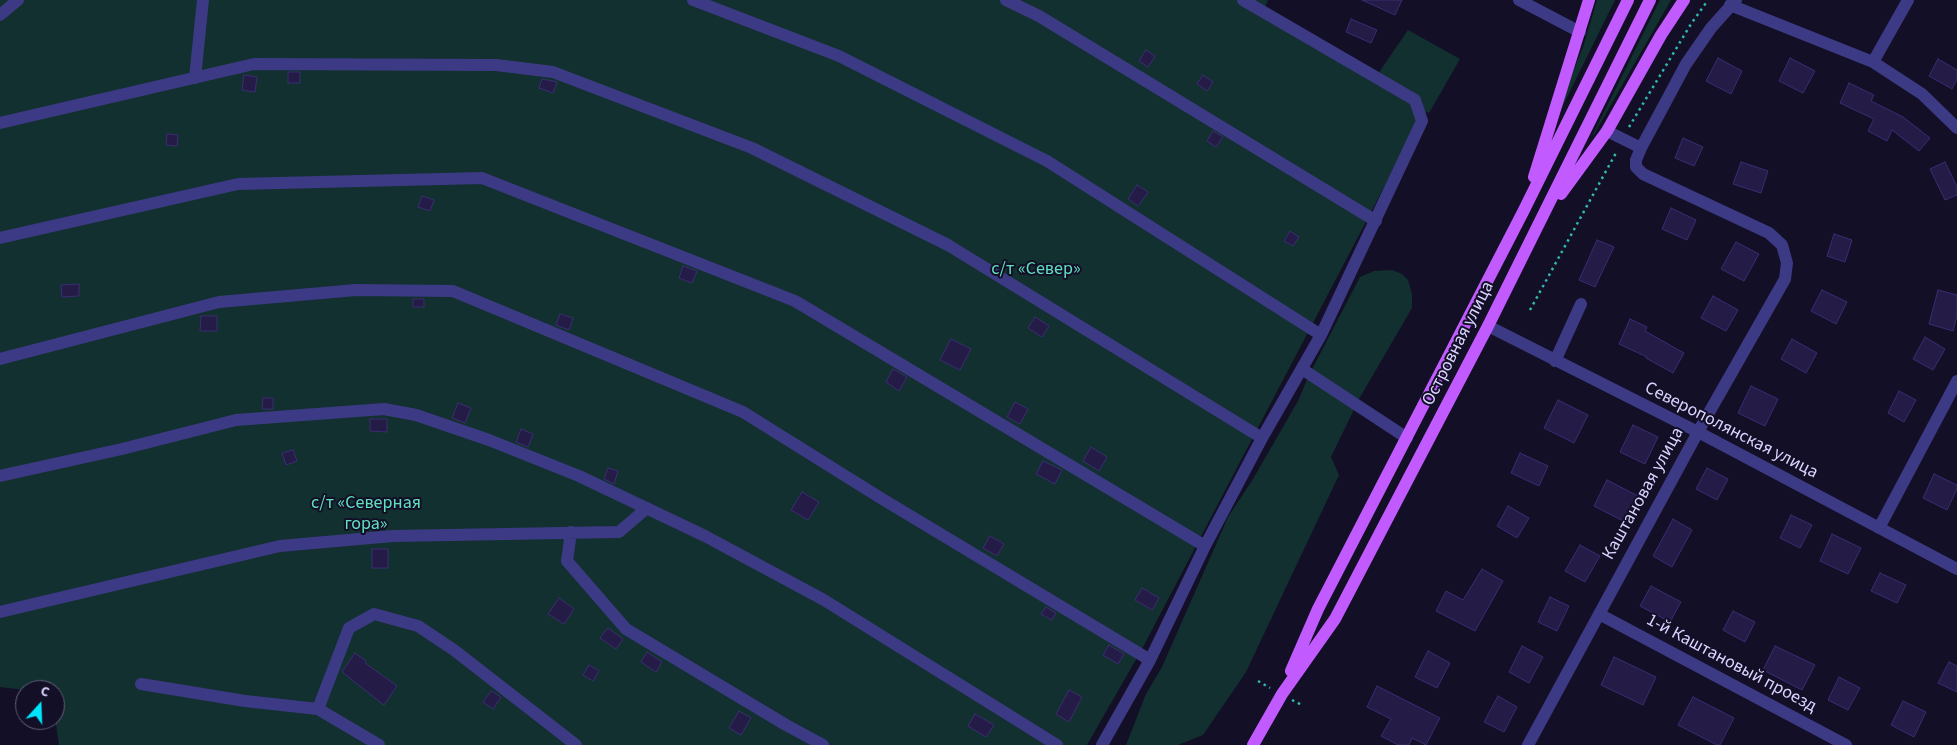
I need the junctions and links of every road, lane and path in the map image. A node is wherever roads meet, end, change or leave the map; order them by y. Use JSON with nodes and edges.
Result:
{"nodes":[{"id":1,"x":18,"y":0,"type":"edge"},
{"id":2,"x":203,"y":0,"type":"edge"},
{"id":3,"x":692,"y":0,"type":"edge"},
{"id":4,"x":1006,"y":0,"type":"edge"},
{"id":5,"x":1243,"y":0,"type":"edge"},
{"id":6,"x":1519,"y":0,"type":"edge"},
{"id":7,"x":1589,"y":0,"type":"edge"},
{"id":8,"x":1628,"y":0,"type":"edge"},
{"id":9,"x":1650,"y":0,"type":"edge"},
{"id":10,"x":1684,"y":0,"type":"edge"},
{"id":11,"x":1708,"y":0,"type":"edge"},
{"id":12,"x":1908,"y":0,"type":"edge"},
{"id":13,"x":1733,"y":3,"type":"edge"},
{"id":14,"x":0,"y":15,"type":"edge"},
{"id":15,"x":1580,"y":32,"type":"junction"},
{"id":16,"x":1873,"y":62,"type":"junction"},
{"id":17,"x":195,"y":78,"type":"junction"},
{"id":18,"x":0,"y":123,"type":"edge"},
{"id":19,"x":1629,"y":127,"type":"dead end"},
{"id":20,"x":1957,"y":128,"type":"edge"},
{"id":21,"x":1607,"y":131,"type":"junction"},
{"id":22,"x":1641,"y":148,"type":"junction"},
{"id":23,"x":1617,"y":151,"type":"dead end"},
{"id":24,"x":1523,"y":212,"type":"junction"},
{"id":25,"x":1541,"y":220,"type":"junction"},
{"id":26,"x":1376,"y":222,"type":"junction"},
{"id":27,"x":0,"y":238,"type":"edge"},
{"id":28,"x":1581,"y":304,"type":"dead end"},
{"id":29,"x":1530,"y":310,"type":"dead end"},
{"id":30,"x":1488,"y":326,"type":"junction"},
{"id":31,"x":1321,"y":335,"type":"junction"},
{"id":32,"x":0,"y":359,"type":"edge"},
{"id":33,"x":1555,"y":360,"type":"junction"},
{"id":34,"x":1302,"y":369,"type":"junction"},
{"id":35,"x":1957,"y":381,"type":"edge"},
{"id":36,"x":1698,"y":432,"type":"junction"},
{"id":37,"x":1262,"y":438,"type":"junction"},
{"id":38,"x":1407,"y":438,"type":"junction"},
{"id":39,"x":0,"y":476,"type":"edge"},
{"id":40,"x":647,"y":508,"type":"junction"},
{"id":41,"x":1879,"y":528,"type":"junction"},
{"id":42,"x":571,"y":532,"type":"junction"},
{"id":43,"x":1205,"y":546,"type":"junction"},
{"id":44,"x":1957,"y":569,"type":"edge"},
{"id":45,"x":0,"y":612,"type":"edge"},
{"id":46,"x":1599,"y":614,"type":"junction"},
{"id":47,"x":1150,"y":660,"type":"junction"},
{"id":48,"x":141,"y":684,"type":"dead end"},
{"id":49,"x":1282,"y":694,"type":"junction"},
{"id":50,"x":318,"y":709,"type":"junction"},
{"id":51,"x":379,"y":745,"type":"edge"},
{"id":52,"x":576,"y":745,"type":"edge"},
{"id":53,"x":823,"y":745,"type":"edge"},
{"id":54,"x":1057,"y":745,"type":"edge"},
{"id":55,"x":1102,"y":745,"type":"edge"},
{"id":56,"x":1253,"y":745,"type":"edge"},
{"id":57,"x":1528,"y":745,"type":"edge"},
{"id":58,"x":1846,"y":745,"type":"edge"}],
"edges":[{"from":1,"to":14,"type":"street"},
{"from":2,"to":17,"type":"street"},
{"from":3,"to":31,"type":"street"},
{"from":4,"to":26,"type":"street"},
{"from":5,"to":26,"type":"street"},
{"from":6,"to":15,"type":"street"},
{"from":7,"to":15,"type":"main road"},
{"from":8,"to":24,"type":"main road","name":"Островная улица"},
{"from":9,"to":25,"type":"main road","name":"Островная улица"},
{"from":10,"to":21,"type":"main road"},
{"from":11,"to":19,"type":"path"},
{"from":12,"to":16,"type":"street"},
{"from":13,"to":16,"type":"street"},
{"from":13,"to":22,"type":"street"},
{"from":15,"to":24,"type":"main road"},
{"from":16,"to":20,"type":"street"},
{"from":17,"to":18,"type":"street"},
{"from":17,"to":37,"type":"street"},
{"from":21,"to":22,"type":"street"},
{"from":21,"to":25,"type":"main road"},
{"from":22,"to":36,"type":"street","name":"Каштановая улица"},
{"from":23,"to":29,"type":"path"},
{"from":24,"to":38,"type":"main road","name":"Островная улица"},
{"from":25,"to":30,"type":"main road","name":"Островная улица"},
{"from":26,"to":31,"type":"street"},
{"from":27,"to":43,"type":"street"},
{"from":28,"to":33,"type":"street"},
{"from":30,"to":33,"type":"street","name":"Северополянская улица"},
{"from":30,"to":49,"type":"main road","name":"Островная улица"},
{"from":31,"to":34,"type":"street"},
{"from":32,"to":47,"type":"street"},
{"from":33,"to":36,"type":"street","name":"Северополянская улица"},
{"from":34,"to":37,"type":"street"},
{"from":34,"to":38,"type":"street"},
{"from":35,"to":41,"type":"street"},
{"from":36,"to":41,"type":"street","name":"Северополянская улица"},
{"from":36,"to":46,"type":"street","name":"Каштановая улица"},
{"from":37,"to":43,"type":"street"},
{"from":38,"to":49,"type":"main road","name":"Островная улица"},
{"from":39,"to":40,"type":"street"},
{"from":40,"to":42,"type":"street"},
{"from":40,"to":54,"type":"street"},
{"from":41,"to":44,"type":"street","name":"Северополянская улица"},
{"from":42,"to":45,"type":"street"},
{"from":42,"to":53,"type":"street"},
{"from":43,"to":47,"type":"street"},
{"from":46,"to":57,"type":"street","name":"Каштановая улица"},
{"from":46,"to":58,"type":"street","name":"1-й Каштановый проезд"},
{"from":47,"to":55,"type":"street"},
{"from":48,"to":50,"type":"street"},
{"from":49,"to":56,"type":"main road","name":"Островная улица"},
{"from":50,"to":51,"type":"street"},
{"from":50,"to":52,"type":"street"}]}
